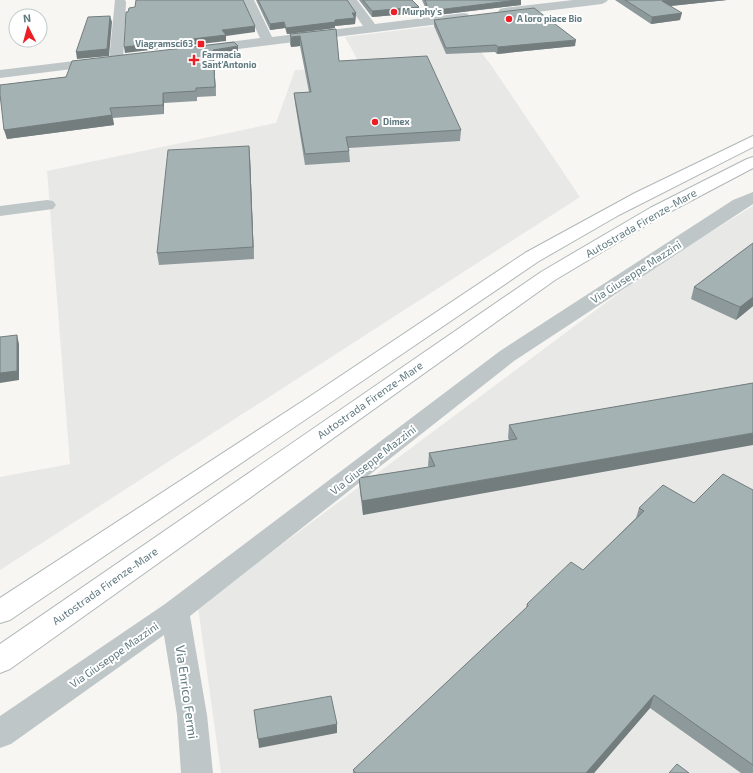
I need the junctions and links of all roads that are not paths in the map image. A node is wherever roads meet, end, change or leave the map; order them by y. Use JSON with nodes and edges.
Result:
{"nodes":[{"id":1,"x":248,"y":0,"type":"edge"},
{"id":2,"x":351,"y":0,"type":"edge"},
{"id":3,"x":602,"y":0,"type":"edge"},
{"id":4,"x":120,"y":2,"type":"dead end"},
{"id":5,"x":492,"y":14,"type":"edge"},
{"id":6,"x":476,"y":16,"type":"edge"},
{"id":7,"x":372,"y":29,"type":"junction"},
{"id":8,"x":268,"y":41,"type":"junction"},
{"id":9,"x":192,"y":51,"type":"edge"},
{"id":10,"x":131,"y":58,"type":"edge"},
{"id":11,"x":116,"y":60,"type":"junction"},
{"id":12,"x":0,"y":74,"type":"edge"},
{"id":13,"x":753,"y":141,"type":"edge"},
{"id":14,"x":753,"y":162,"type":"edge"},
{"id":15,"x":753,"y":197,"type":"edge"},
{"id":16,"x":47,"y":205,"type":"dead end"},
{"id":17,"x":0,"y":211,"type":"edge"},
{"id":18,"x":0,"y":612,"type":"edge"},
{"id":19,"x":175,"y":612,"type":"junction"},
{"id":20,"x":0,"y":660,"type":"edge"},
{"id":21,"x":0,"y":734,"type":"edge"},
{"id":22,"x":197,"y":773,"type":"edge"}],
"edges":[{"from":1,"to":8,"type":"street"},
{"from":2,"to":7,"type":"street"},
{"from":3,"to":5,"type":"street"},
{"from":4,"to":11,"type":"street"},
{"from":6,"to":7,"type":"street"},
{"from":7,"to":8,"type":"street"},
{"from":8,"to":9,"type":"street"},
{"from":10,"to":11,"type":"street"},
{"from":11,"to":12,"type":"street"},
{"from":13,"to":18,"type":"highway","name":"Autostrada Firenze-Mare"},
{"from":14,"to":20,"type":"highway","name":"Autostrada Firenze-Mare"},
{"from":15,"to":19,"type":"street","name":"Via Giuseppe Mazzini"},
{"from":16,"to":17,"type":"street"},
{"from":19,"to":21,"type":"street","name":"Via Giuseppe Mazzini"},
{"from":19,"to":22,"type":"street","name":"Via Enrico Fermi"}]}
